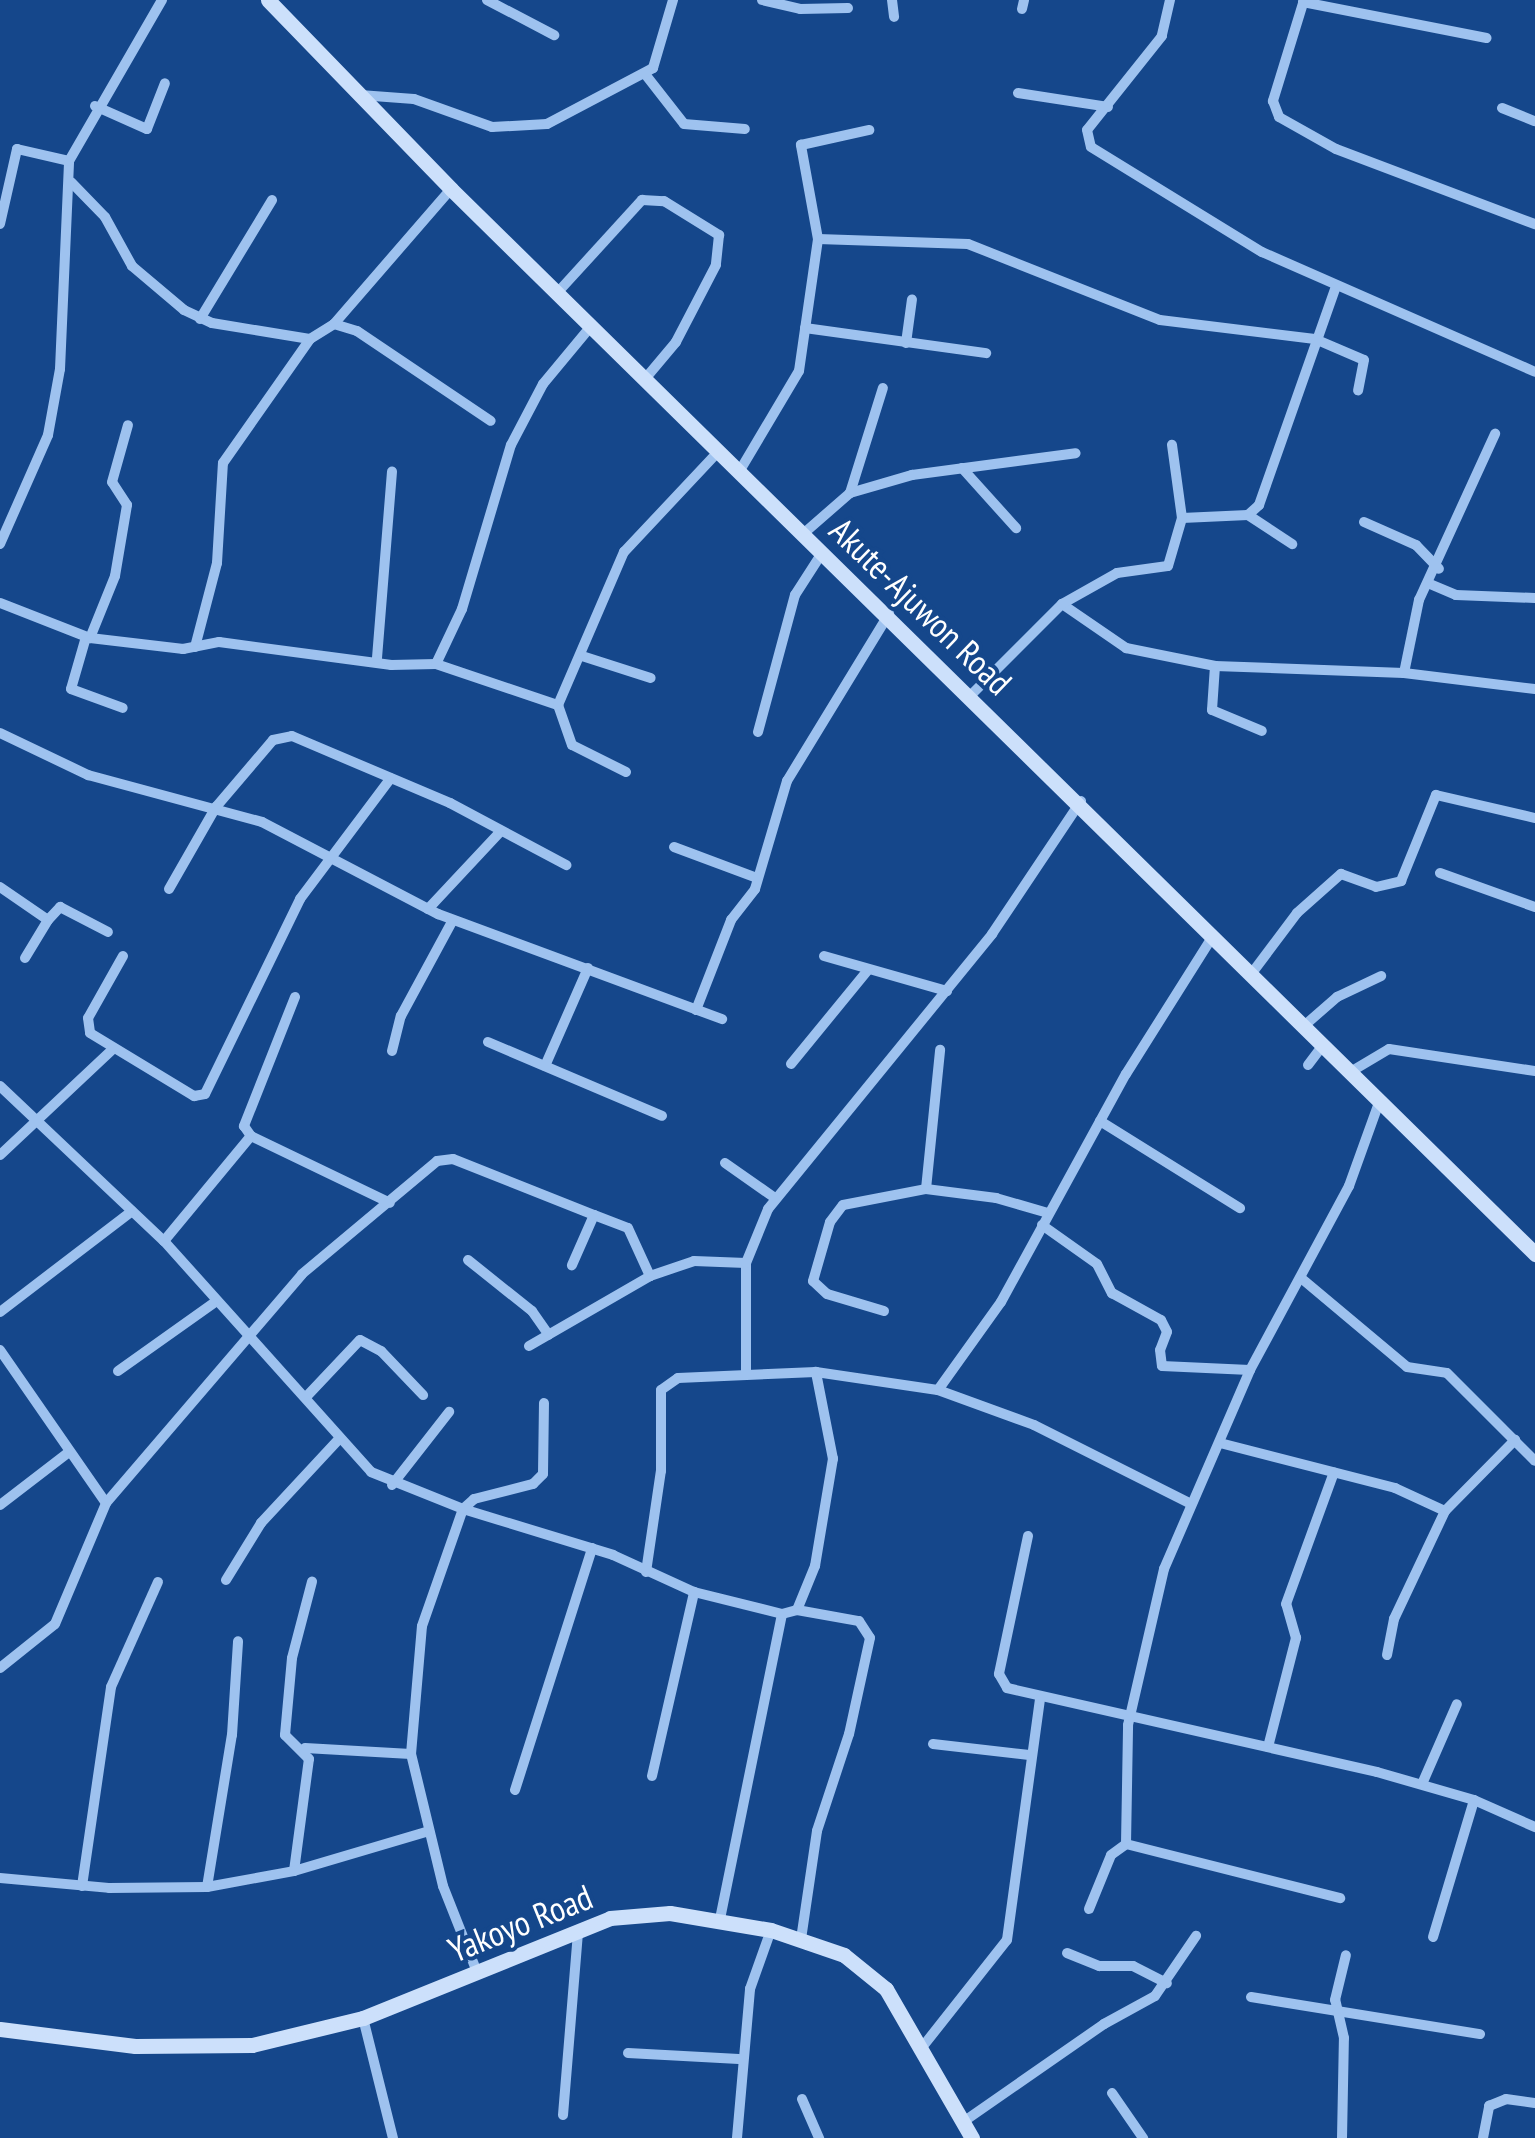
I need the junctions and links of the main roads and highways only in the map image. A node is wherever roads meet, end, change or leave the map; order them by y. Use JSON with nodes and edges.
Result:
{"nodes":[{"id":1,"x":268,"y":0,"type":"edge"},
{"id":2,"x":1535,"y":1254,"type":"edge"},
{"id":3,"x":0,"y":2029,"type":"edge"},
{"id":4,"x":972,"y":2138,"type":"edge"}],
"edges":[{"from":1,"to":2,"type":"main road","name":"Akute-Ajuwon Road"},
{"from":3,"to":4,"type":"main road","name":"Yakoyo Road"}]}
